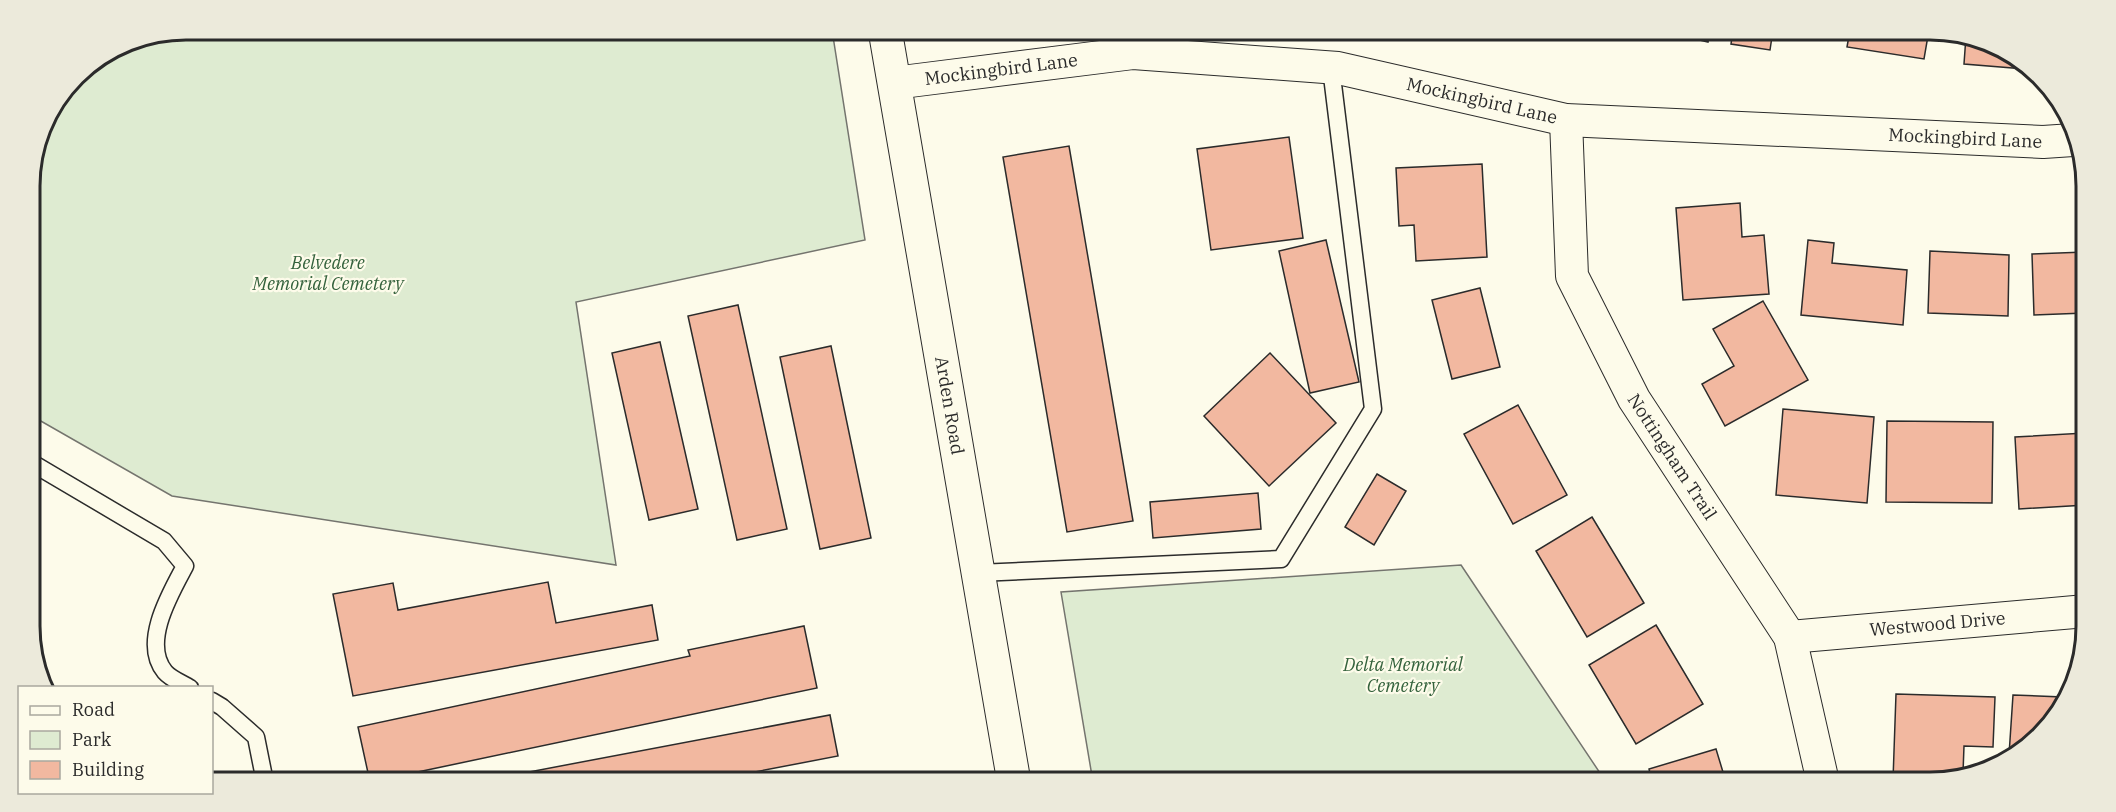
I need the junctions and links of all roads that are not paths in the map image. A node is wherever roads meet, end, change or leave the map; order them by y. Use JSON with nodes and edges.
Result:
{"nodes":[{"id":1,"x":887,"y":40,"type":"edge"},
{"id":2,"x":1331,"y":68,"type":"junction"},
{"id":3,"x":894,"y":83,"type":"junction"},
{"id":4,"x":1566,"y":120,"type":"junction"},
{"id":5,"x":2068,"y":140,"type":"edge"},
{"id":6,"x":40,"y":468,"type":"edge"},
{"id":7,"x":978,"y":573,"type":"junction"},
{"id":8,"x":2076,"y":612,"type":"edge"},
{"id":9,"x":1790,"y":637,"type":"junction"},
{"id":10,"x":187,"y":686,"type":"edge"},
{"id":11,"x":213,"y":702,"type":"edge"},
{"id":12,"x":1821,"y":771,"type":"edge"},
{"id":13,"x":263,"y":772,"type":"edge"},
{"id":14,"x":1012,"y":772,"type":"edge"}],
"edges":[{"from":1,"to":3,"type":"main road","name":"Arden Road"},
{"from":2,"to":3,"type":"street","name":"Mockingbird Lane"},
{"from":2,"to":4,"type":"street","name":"Mockingbird Lane"},
{"from":2,"to":7,"type":"lane"},
{"from":3,"to":7,"type":"main road","name":"Arden Road"},
{"from":4,"to":5,"type":"street","name":"Mockingbird Lane"},
{"from":4,"to":9,"type":"street","name":"Nottingham Trail"},
{"from":6,"to":10,"type":"lane"},
{"from":7,"to":14,"type":"main road","name":"Arden Road"},
{"from":8,"to":9,"type":"street","name":"Westwood Drive"},
{"from":9,"to":12,"type":"street","name":"Nottingham Trail"},
{"from":11,"to":13,"type":"lane"}]}
